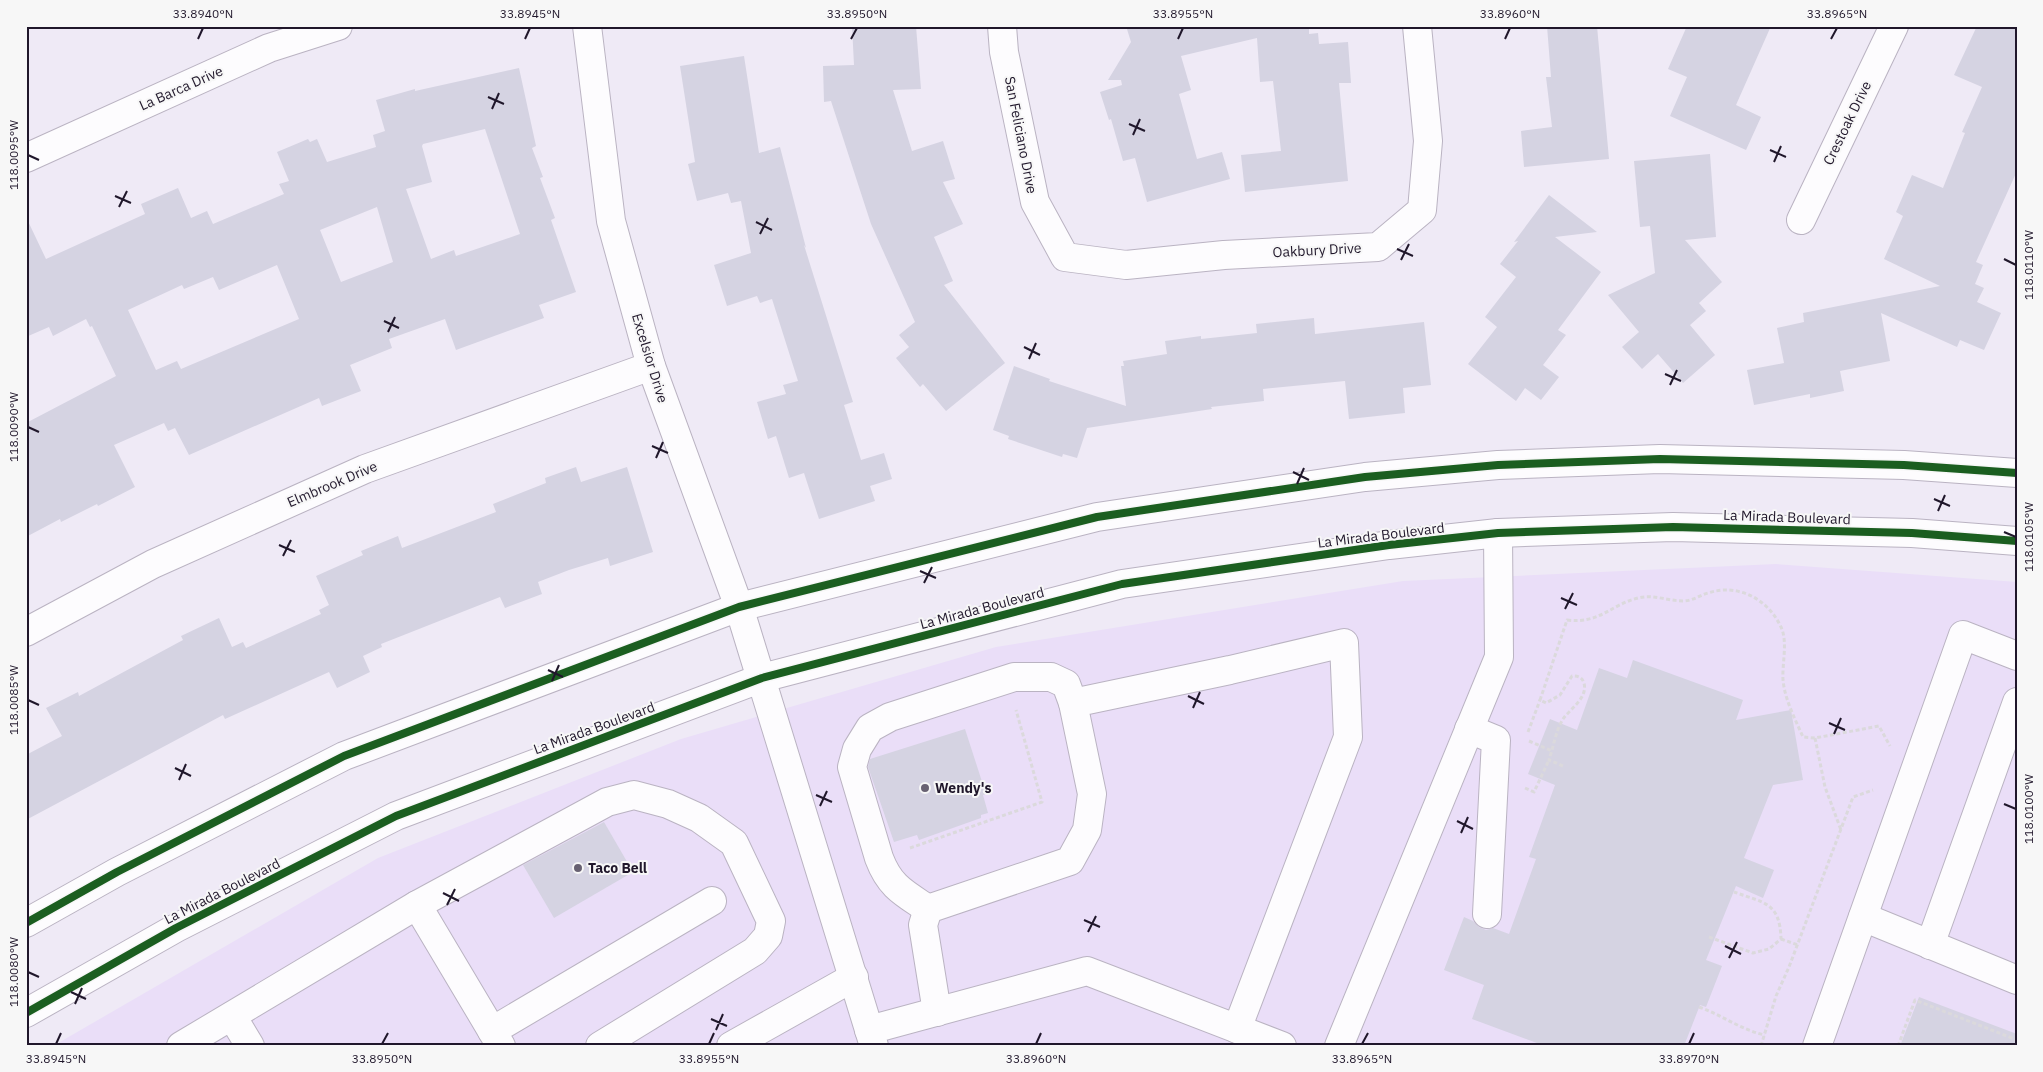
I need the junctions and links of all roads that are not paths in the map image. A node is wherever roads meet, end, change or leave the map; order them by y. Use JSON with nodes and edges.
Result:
{"nodes":[{"id":1,"x":338,"y":26,"type":"edge"},
{"id":2,"x":587,"y":26,"type":"edge"},
{"id":3,"x":1002,"y":26,"type":"edge"},
{"id":4,"x":1417,"y":26,"type":"edge"},
{"id":5,"x":1894,"y":26,"type":"edge"},
{"id":6,"x":265,"y":37,"type":"edge"},
{"id":7,"x":26,"y":158,"type":"edge"},
{"id":8,"x":1801,"y":220,"type":"dead end"},
{"id":9,"x":1224,"y":255,"type":"joint"},
{"id":10,"x":650,"y":366,"type":"junction"},
{"id":11,"x":2017,"y":473,"type":"edge"},
{"id":12,"x":1498,"y":533,"type":"junction"},
{"id":13,"x":2017,"y":541,"type":"edge"},
{"id":14,"x":739,"y":607,"type":"junction"},
{"id":15,"x":26,"y":632,"type":"edge"},
{"id":16,"x":2017,"y":656,"type":"edge"},
{"id":17,"x":762,"y":678,"type":"junction"},
{"id":18,"x":2017,"y":702,"type":"edge"},
{"id":19,"x":1073,"y":703,"type":"junction"},
{"id":20,"x":1469,"y":729,"type":"junction"},
{"id":21,"x":712,"y":901,"type":"dead end"},
{"id":22,"x":417,"y":905,"type":"junction"},
{"id":23,"x":928,"y":909,"type":"junction"},
{"id":24,"x":1487,"y":914,"type":"dead end"},
{"id":25,"x":1863,"y":917,"type":"junction"},
{"id":26,"x":26,"y":923,"type":"edge"},
{"id":27,"x":1930,"y":946,"type":"junction"},
{"id":28,"x":854,"y":977,"type":"junction"},
{"id":29,"x":2017,"y":980,"type":"edge"},
{"id":30,"x":937,"y":1012,"type":"junction"},
{"id":31,"x":26,"y":1013,"type":"edge"},
{"id":32,"x":232,"y":1016,"type":"junction"},
{"id":33,"x":1237,"y":1029,"type":"junction"},
{"id":34,"x":496,"y":1038,"type":"edge"},
{"id":35,"x":872,"y":1038,"type":"edge"},
{"id":36,"x":181,"y":1046,"type":"edge"},
{"id":37,"x":250,"y":1046,"type":"edge"},
{"id":38,"x":600,"y":1046,"type":"edge"},
{"id":39,"x":732,"y":1046,"type":"edge"},
{"id":40,"x":1282,"y":1046,"type":"edge"},
{"id":41,"x":1338,"y":1046,"type":"edge"},
{"id":42,"x":1817,"y":1046,"type":"edge"}],
"edges":[{"from":1,"to":6,"type":"main road","name":"La Barca Drive"},
{"from":2,"to":10,"type":"main road","name":"Excelsior Drive"},
{"from":3,"to":9,"type":"main road","name":"San Feliciano Drive"},
{"from":4,"to":9,"type":"main road","name":"Oakbury Drive"},
{"from":5,"to":8,"type":"main road","name":"Crestoak Drive"},
{"from":6,"to":7,"type":"main road","name":"La Barca Drive"},
{"from":10,"to":14,"type":"main road","name":"Excelsior Drive"},
{"from":10,"to":15,"type":"main road","name":"Elmbrook Drive"},
{"from":11,"to":14,"type":"main road"},
{"from":12,"to":13,"type":"main road","name":"La Mirada Boulevard"},
{"from":12,"to":17,"type":"main road","name":"La Mirada Boulevard"},
{"from":12,"to":20,"type":"main road"},
{"from":14,"to":17,"type":"main road","name":"Excelsior Drive"},
{"from":14,"to":26,"type":"main road"},
{"from":16,"to":25,"type":"main road"},
{"from":17,"to":28,"type":"main road","name":"Excelsior Drive"},
{"from":17,"to":31,"type":"main road","name":"La Mirada Boulevard"},
{"from":18,"to":27,"type":"main road"},
{"from":19,"to":23,"type":"main road"},
{"from":19,"to":23,"type":"main road"},
{"from":19,"to":33,"type":"main road"},
{"from":20,"to":24,"type":"main road"},
{"from":20,"to":41,"type":"main road"},
{"from":21,"to":34,"type":"main road"},
{"from":22,"to":32,"type":"main road"},
{"from":22,"to":34,"type":"main road"},
{"from":22,"to":38,"type":"main road"},
{"from":23,"to":30,"type":"main road"},
{"from":25,"to":27,"type":"main road"},
{"from":25,"to":42,"type":"main road"},
{"from":27,"to":29,"type":"main road"},
{"from":28,"to":35,"type":"main road","name":"Excelsior Drive"},
{"from":28,"to":39,"type":"main road"},
{"from":30,"to":33,"type":"main road"},
{"from":30,"to":35,"type":"main road"},
{"from":32,"to":36,"type":"main road"},
{"from":32,"to":37,"type":"main road"},
{"from":33,"to":40,"type":"main road"}]}
